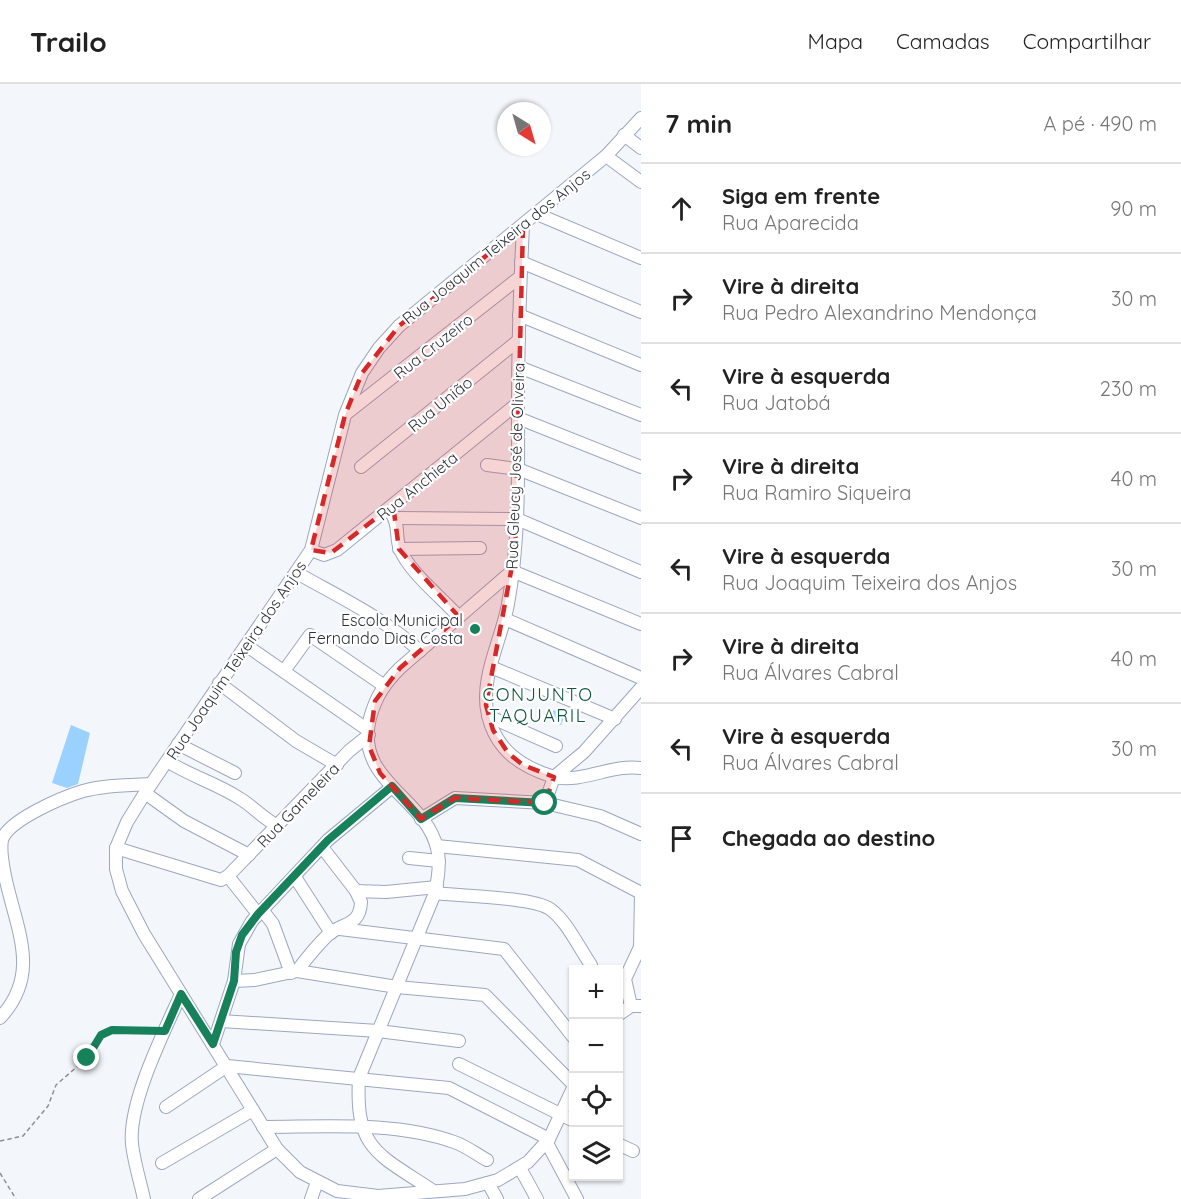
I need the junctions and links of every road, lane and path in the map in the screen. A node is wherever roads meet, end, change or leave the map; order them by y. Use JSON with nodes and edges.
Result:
{"nodes":[{"id":1,"x":641,"y":118,"type":"edge"},
{"id":2,"x":624,"y":135,"type":"junction"},
{"id":3,"x":641,"y":148,"type":"edge"},
{"id":4,"x":606,"y":156,"type":"junction"},
{"id":5,"x":641,"y":182,"type":"edge"},
{"id":6,"x":537,"y":214,"type":"junction"},
{"id":7,"x":523,"y":226,"type":"junction"},
{"id":8,"x":641,"y":258,"type":"edge"},
{"id":9,"x":521,"y":262,"type":"junction"},
{"id":10,"x":520,"y":277,"type":"junction"},
{"id":11,"x":641,"y":312,"type":"edge"},
{"id":12,"x":519,"y":315,"type":"junction"},
{"id":13,"x":519,"y":340,"type":"junction"},
{"id":14,"x":641,"y":365,"type":"edge"},
{"id":15,"x":519,"y":367,"type":"junction"},
{"id":16,"x":518,"y":404,"type":"junction"},
{"id":17,"x":345,"y":415,"type":"junction"},
{"id":18,"x":641,"y":415,"type":"edge"},
{"id":19,"x":518,"y":418,"type":"junction"},
{"id":20,"x":487,"y":465,"type":"dead end"},
{"id":21,"x":361,"y":467,"type":"dead end"},
{"id":22,"x":641,"y":467,"type":"edge"},
{"id":23,"x":518,"y":469,"type":"junction"},
{"id":24,"x":391,"y":514,"type":"junction"},
{"id":25,"x":517,"y":519,"type":"junction"},
{"id":26,"x":641,"y":519,"type":"edge"},
{"id":27,"x":480,"y":548,"type":"dead end"},
{"id":28,"x":399,"y":549,"type":"junction"},
{"id":29,"x":311,"y":550,"type":"junction"},
{"id":30,"x":512,"y":571,"type":"junction"},
{"id":31,"x":641,"y":572,"type":"edge"},
{"id":32,"x":297,"y":573,"type":"junction"},
{"id":33,"x":459,"y":617,"type":"junction"},
{"id":34,"x":505,"y":619,"type":"junction"},
{"id":35,"x":641,"y":624,"type":"edge"},
{"id":36,"x":247,"y":646,"type":"junction"},
{"id":37,"x":420,"y":651,"type":"junction"},
{"id":38,"x":491,"y":667,"type":"junction"},
{"id":39,"x":284,"y":671,"type":"junction"},
{"id":40,"x":641,"y":678,"type":"edge"},
{"id":41,"x":219,"y":683,"type":"junction"},
{"id":42,"x":383,"y":685,"type":"junction"},
{"id":43,"x":641,"y":688,"type":"edge"},
{"id":44,"x":488,"y":716,"type":"junction"},
{"id":45,"x":615,"y":719,"type":"junction"},
{"id":46,"x":368,"y":733,"type":"junction"},
{"id":47,"x":178,"y":744,"type":"junction"},
{"id":48,"x":556,"y":746,"type":"dead end"},
{"id":49,"x":167,"y":761,"type":"junction"},
{"id":50,"x":337,"y":765,"type":"junction"},
{"id":51,"x":641,"y":768,"type":"edge"},
{"id":52,"x":234,"y":773,"type":"dead end"},
{"id":53,"x":554,"y":777,"type":"junction"},
{"id":54,"x":392,"y":786,"type":"junction"},
{"id":55,"x":148,"y":788,"type":"junction"},
{"id":56,"x":545,"y":803,"type":"junction"},
{"id":57,"x":421,"y":819,"type":"junction"},
{"id":58,"x":278,"y":826,"type":"junction"},
{"id":59,"x":641,"y":834,"type":"edge"},
{"id":60,"x":1,"y":843,"type":"edge"},
{"id":61,"x":437,"y":846,"type":"junction"},
{"id":62,"x":322,"y":847,"type":"junction"},
{"id":63,"x":116,"y":848,"type":"junction"},
{"id":64,"x":249,"y":855,"type":"junction"},
{"id":65,"x":410,"y":858,"type":"dead end"},
{"id":66,"x":439,"y":861,"type":"junction"},
{"id":67,"x":228,"y":876,"type":"junction"},
{"id":68,"x":295,"y":877,"type":"junction"},
{"id":69,"x":436,"y":890,"type":"junction"},
{"id":70,"x":356,"y":891,"type":"junction"},
{"id":71,"x":641,"y":893,"type":"edge"},
{"id":72,"x":261,"y":912,"type":"junction"},
{"id":73,"x":335,"y":931,"type":"junction"},
{"id":74,"x":418,"y":938,"type":"junction"},
{"id":75,"x":591,"y":965,"type":"dead end"},
{"id":76,"x":294,"y":972,"type":"junction"},
{"id":77,"x":234,"y":981,"type":"junction"},
{"id":78,"x":397,"y":987,"type":"junction"},
{"id":79,"x":181,"y":994,"type":"junction"},
{"id":80,"x":636,"y":1006,"type":"edge"},
{"id":81,"x":0,"y":1018,"type":"edge"},
{"id":82,"x":221,"y":1021,"type":"junction"},
{"id":83,"x":165,"y":1031,"type":"junction"},
{"id":84,"x":378,"y":1031,"type":"junction"},
{"id":85,"x":569,"y":1033,"type":"edge"},
{"id":86,"x":459,"y":1041,"type":"dead end"},
{"id":87,"x":213,"y":1044,"type":"junction"},
{"id":88,"x":459,"y":1064,"type":"dead end"},
{"id":89,"x":227,"y":1066,"type":"junction"},
{"id":90,"x":359,"y":1078,"type":"junction"},
{"id":91,"x":569,"y":1081,"type":"edge"},
{"id":92,"x":569,"y":1094,"type":"edge"},
{"id":93,"x":166,"y":1107,"type":"dead end"},
{"id":94,"x":253,"y":1110,"type":"junction"},
{"id":95,"x":560,"y":1115,"type":"junction"},
{"id":96,"x":569,"y":1119,"type":"edge"},
{"id":97,"x":263,"y":1127,"type":"junction"},
{"id":98,"x":362,"y":1127,"type":"junction"},
{"id":99,"x":0,"y":1141,"type":"edge"},
{"id":100,"x":548,"y":1141,"type":"junction"},
{"id":101,"x":623,"y":1146,"type":"edge"},
{"id":102,"x":277,"y":1149,"type":"junction"},
{"id":103,"x":633,"y":1151,"type":"dead end"},
{"id":104,"x":487,"y":1160,"type":"dead end"},
{"id":105,"x":162,"y":1163,"type":"dead end"},
{"id":106,"x":520,"y":1168,"type":"junction"},
{"id":107,"x":0,"y":1173,"type":"edge"},
{"id":108,"x":317,"y":1182,"type":"junction"},
{"id":109,"x":488,"y":1183,"type":"junction"},
{"id":110,"x":432,"y":1190,"type":"junction"},
{"id":111,"x":466,"y":1194,"type":"edge"},
{"id":112,"x":16,"y":1199,"type":"edge"},
{"id":113,"x":144,"y":1199,"type":"edge"},
{"id":114,"x":199,"y":1199,"type":"edge"},
{"id":115,"x":311,"y":1199,"type":"edge"},
{"id":116,"x":497,"y":1199,"type":"edge"},
{"id":117,"x":537,"y":1199,"type":"edge"},
{"id":118,"x":577,"y":1199,"type":"edge"}],
"edges":[{"from":1,"to":2,"type":"street","name":"Rua Joaquim Teixeira dos Anjos"},
{"from":2,"to":3,"type":"street"},
{"from":2,"to":4,"type":"street","name":"Rua Joaquim Teixeira dos Anjos"},
{"from":4,"to":5,"type":"street"},
{"from":4,"to":6,"type":"street","name":"Rua Joaquim Teixeira dos Anjos"},
{"from":6,"to":7,"type":"street","name":"Rua Joaquim Teixeira dos Anjos"},
{"from":6,"to":8,"type":"street"},
{"from":7,"to":9,"type":"street","name":"Rua Gleucy José de Oliveira"},
{"from":7,"to":17,"type":"street","name":"Rua Joaquim Teixeira dos Anjos"},
{"from":9,"to":10,"type":"street","name":"Rua Gleucy José de Oliveira"},
{"from":9,"to":11,"type":"street"},
{"from":10,"to":12,"type":"street","name":"Rua Gleucy José de Oliveira"},
{"from":10,"to":17,"type":"street","name":"Rua Cruzeiro"},
{"from":12,"to":13,"type":"street","name":"Rua Gleucy José de Oliveira"},
{"from":12,"to":14,"type":"street"},
{"from":13,"to":15,"type":"street","name":"Rua Gleucy José de Oliveira"},
{"from":13,"to":21,"type":"street","name":"Rua União"},
{"from":15,"to":16,"type":"street","name":"Rua Gleucy José de Oliveira"},
{"from":15,"to":18,"type":"street"},
{"from":16,"to":19,"type":"street","name":"Rua Gleucy José de Oliveira"},
{"from":16,"to":24,"type":"street","name":"Rua Anchieta"},
{"from":17,"to":29,"type":"street","name":"Rua Joaquim Teixeira dos Anjos"},
{"from":19,"to":22,"type":"street"},
{"from":19,"to":23,"type":"street","name":"Rua Gleucy José de Oliveira"},
{"from":20,"to":23,"type":"street"},
{"from":23,"to":25,"type":"street","name":"Rua Gleucy José de Oliveira"},
{"from":23,"to":26,"type":"street"},
{"from":24,"to":25,"type":"street"},
{"from":24,"to":28,"type":"street"},
{"from":24,"to":29,"type":"street","name":"Rua Anchieta"},
{"from":25,"to":30,"type":"street","name":"Rua Gleucy José de Oliveira"},
{"from":25,"to":31,"type":"street"},
{"from":27,"to":28,"type":"street"},
{"from":28,"to":33,"type":"street"},
{"from":29,"to":32,"type":"street","name":"Rua Joaquim Teixeira dos Anjos"},
{"from":30,"to":33,"type":"street"},
{"from":30,"to":34,"type":"street","name":"Rua Gleucy José de Oliveira"},
{"from":30,"to":35,"type":"street"},
{"from":32,"to":36,"type":"street","name":"Rua Joaquim Teixeira dos Anjos"},
{"from":32,"to":37,"type":"street"},
{"from":33,"to":37,"type":"street"},
{"from":34,"to":38,"type":"street","name":"Rua Gleucy José de Oliveira"},
{"from":34,"to":40,"type":"street"},
{"from":36,"to":39,"type":"street"},
{"from":36,"to":41,"type":"street","name":"Rua Joaquim Teixeira dos Anjos"},
{"from":37,"to":42,"type":"street"},
{"from":38,"to":44,"type":"street","name":"Rua Gleucy José de Oliveira"},
{"from":38,"to":45,"type":"street"},
{"from":39,"to":42,"type":"street"},
{"from":39,"to":46,"type":"street"},
{"from":41,"to":47,"type":"street","name":"Rua Joaquim Teixeira dos Anjos"},
{"from":41,"to":50,"type":"street"},
{"from":42,"to":46,"type":"street"},
{"from":43,"to":45,"type":"street"},
{"from":44,"to":48,"type":"street"},
{"from":44,"to":53,"type":"street","name":"Rua Gleucy José de Oliveira"},
{"from":45,"to":53,"type":"street"},
{"from":46,"to":50,"type":"street","name":"Rua Gameleira"},
{"from":46,"to":54,"type":"street"},
{"from":47,"to":49,"type":"street","name":"Rua Joaquim Teixeira dos Anjos"},
{"from":47,"to":52,"type":"street"},
{"from":49,"to":55,"type":"street","name":"Rua Joaquim Teixeira dos Anjos"},
{"from":49,"to":58,"type":"street"},
{"from":50,"to":58,"type":"street","name":"Rua Gameleira"},
{"from":51,"to":53,"type":"street","name":"Rua Gleucy José de Oliveira"},
{"from":53,"to":56,"type":"street"},
{"from":54,"to":57,"type":"street"},
{"from":54,"to":62,"type":"street"},
{"from":55,"to":60,"type":"street"},
{"from":55,"to":63,"type":"street","name":"Rua Joaquim Teixeira dos Anjos"},
{"from":55,"to":64,"type":"street"},
{"from":56,"to":57,"type":"street"},
{"from":56,"to":59,"type":"street"},
{"from":57,"to":61,"type":"street"},
{"from":58,"to":64,"type":"street","name":"Rua Gameleira"},
{"from":60,"to":81,"type":"street"},
{"from":61,"to":66,"type":"street"},
{"from":61,"to":71,"type":"street"},
{"from":62,"to":68,"type":"street"},
{"from":62,"to":70,"type":"street"},
{"from":63,"to":67,"type":"street"},
{"from":63,"to":79,"type":"street","name":"Rua Joaquim Teixeira dos Anjos"},
{"from":64,"to":67,"type":"street","name":"Rua Gameleira"},
{"from":65,"to":66,"type":"street"},
{"from":66,"to":69,"type":"street"},
{"from":67,"to":72,"type":"street"},
{"from":68,"to":72,"type":"street"},
{"from":68,"to":73,"type":"street"},
{"from":69,"to":70,"type":"street"},
{"from":69,"to":74,"type":"street"},
{"from":69,"to":75,"type":"street"},
{"from":70,"to":73,"type":"street"},
{"from":71,"to":80,"type":"street"},
{"from":72,"to":76,"type":"street"},
{"from":72,"to":77,"type":"street"},
{"from":73,"to":74,"type":"street"},
{"from":73,"to":76,"type":"street"},
{"from":74,"to":78,"type":"street"},
{"from":74,"to":85,"type":"street"},
{"from":76,"to":77,"type":"street"},
{"from":76,"to":78,"type":"street"},
{"from":77,"to":82,"type":"street"},
{"from":78,"to":84,"type":"street"},
{"from":78,"to":91,"type":"street"},
{"from":79,"to":83,"type":"street"},
{"from":79,"to":87,"type":"street","name":"Rua Joaquim Teixeira dos Anjos"},
{"from":82,"to":84,"type":"street"},
{"from":82,"to":87,"type":"street"},
{"from":83,"to":99,"type":"path"},
{"from":83,"to":113,"type":"street"},
{"from":84,"to":86,"type":"street"},
{"from":84,"to":90,"type":"street"},
{"from":87,"to":89,"type":"street","name":"Rua Joaquim Teixeira dos Anjos"},
{"from":88,"to":95,"type":"street"},
{"from":89,"to":90,"type":"street"},
{"from":89,"to":93,"type":"street"},
{"from":89,"to":94,"type":"street","name":"Rua Joaquim Teixeira dos Anjos"},
{"from":90,"to":98,"type":"street"},
{"from":90,"to":100,"type":"street"},
{"from":92,"to":95,"type":"street"},
{"from":94,"to":97,"type":"street","name":"Rua Joaquim Teixeira dos Anjos"},
{"from":94,"to":105,"type":"street"},
{"from":95,"to":96,"type":"street"},
{"from":95,"to":100,"type":"street"},
{"from":97,"to":98,"type":"street"},
{"from":97,"to":102,"type":"street","name":"Rua Joaquim Teixeira dos Anjos"},
{"from":98,"to":104,"type":"street"},
{"from":98,"to":110,"type":"street"},
{"from":100,"to":106,"type":"street","name":"Rua Joaquim Teixeira dos Anjos"},
{"from":100,"to":118,"type":"street"},
{"from":101,"to":103,"type":"street"},
{"from":102,"to":108,"type":"street","name":"Rua Joaquim Teixeira dos Anjos"},
{"from":102,"to":114,"type":"street"},
{"from":106,"to":109,"type":"street","name":"Rua Joaquim Teixeira dos Anjos"},
{"from":106,"to":117,"type":"street"},
{"from":107,"to":112,"type":"path"},
{"from":108,"to":110,"type":"street","name":"Rua Joaquim Teixeira dos Anjos"},
{"from":108,"to":115,"type":"street"},
{"from":109,"to":111,"type":"street","name":"Rua Joaquim Teixeira dos Anjos"},
{"from":109,"to":116,"type":"street"},
{"from":110,"to":111,"type":"street","name":"Rua Joaquim Teixeira dos Anjos"}]}
